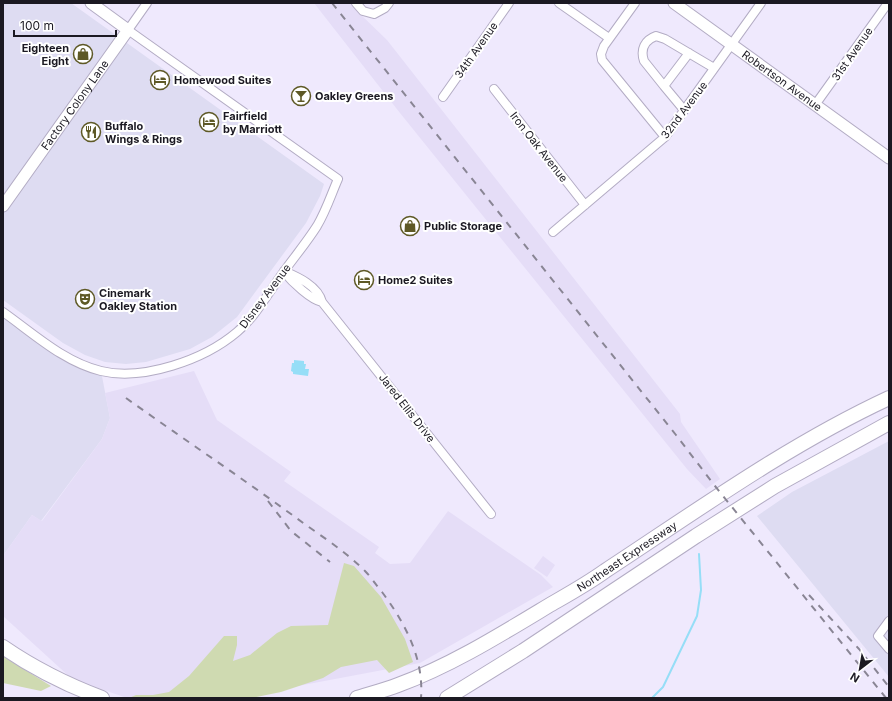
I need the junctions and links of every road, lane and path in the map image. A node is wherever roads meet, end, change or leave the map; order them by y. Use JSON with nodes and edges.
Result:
{"nodes":[{"id":1,"x":91,"y":3,"type":"edge"},
{"id":2,"x":147,"y":3,"type":"edge"},
{"id":3,"x":356,"y":3,"type":"edge"},
{"id":4,"x":389,"y":3,"type":"edge"},
{"id":5,"x":509,"y":3,"type":"edge"},
{"id":6,"x":559,"y":3,"type":"edge"},
{"id":7,"x":635,"y":3,"type":"edge"},
{"id":8,"x":674,"y":3,"type":"edge"},
{"id":9,"x":761,"y":3,"type":"edge"},
{"id":10,"x":888,"y":3,"type":"edge"},
{"id":11,"x":128,"y":30,"type":"junction"},
{"id":12,"x":610,"y":38,"type":"junction"},
{"id":13,"x":731,"y":44,"type":"junction"},
{"id":14,"x":689,"y":53,"type":"junction"},
{"id":15,"x":714,"y":68,"type":"junction"},
{"id":16,"x":664,"y":86,"type":"junction"},
{"id":17,"x":494,"y":89,"type":"dead end"},
{"id":18,"x":443,"y":97,"type":"dead end"},
{"id":19,"x":815,"y":105,"type":"junction"},
{"id":20,"x":684,"y":110,"type":"junction"},
{"id":21,"x":665,"y":137,"type":"junction"},
{"id":22,"x":889,"y":158,"type":"edge"},
{"id":23,"x":585,"y":205,"type":"junction"},
{"id":24,"x":3,"y":206,"type":"edge"},
{"id":25,"x":553,"y":232,"type":"dead end"},
{"id":26,"x":284,"y":272,"type":"junction"},
{"id":27,"x":3,"y":312,"type":"edge"},
{"id":28,"x":889,"y":398,"type":"edge"},
{"id":29,"x":889,"y":423,"type":"edge"},
{"id":30,"x":492,"y":514,"type":"dead end"},
{"id":31,"x":889,"y":621,"type":"edge"},
{"id":32,"x":3,"y":647,"type":"edge"},
{"id":33,"x":889,"y":649,"type":"edge"},
{"id":34,"x":477,"y":680,"type":"junction"},
{"id":35,"x":102,"y":698,"type":"edge"},
{"id":36,"x":357,"y":698,"type":"edge"},
{"id":37,"x":447,"y":698,"type":"edge"},
{"id":38,"x":455,"y":698,"type":"edge"}],
"edges":[{"from":1,"to":11,"type":"street"},
{"from":2,"to":11,"type":"street","name":"Factory Colony Lane"},
{"from":3,"to":4,"type":"street"},
{"from":5,"to":18,"type":"street","name":"34th Avenue"},
{"from":6,"to":12,"type":"street"},
{"from":7,"to":12,"type":"street"},
{"from":8,"to":13,"type":"street","name":"Robertson Avenue"},
{"from":9,"to":13,"type":"street","name":"32nd Avenue"},
{"from":10,"to":19,"type":"street","name":"31st Avenue"},
{"from":11,"to":24,"type":"street","name":"Factory Colony Lane"},
{"from":11,"to":26,"type":"street","name":"Disney Avenue"},
{"from":12,"to":21,"type":"street"},
{"from":13,"to":15,"type":"street","name":"32nd Avenue"},
{"from":13,"to":19,"type":"street","name":"Robertson Avenue"},
{"from":14,"to":15,"type":"street"},
{"from":14,"to":16,"type":"street"},
{"from":14,"to":16,"type":"street"},
{"from":15,"to":20,"type":"street","name":"32nd Avenue"},
{"from":16,"to":20,"type":"street"},
{"from":17,"to":23,"type":"street","name":"Iron Oak Avenue"},
{"from":19,"to":22,"type":"street","name":"Robertson Avenue"},
{"from":20,"to":21,"type":"street","name":"32nd Avenue"},
{"from":21,"to":23,"type":"street","name":"32nd Avenue"},
{"from":23,"to":25,"type":"street","name":"32nd Avenue"},
{"from":26,"to":27,"type":"street","name":"Disney Avenue"},
{"from":26,"to":30,"type":"street","name":"Jared Ellis Drive"},
{"from":28,"to":36,"type":"highway","name":"Northeast Expressway"},
{"from":29,"to":34,"type":"highway","name":"Northeast Expressway"},
{"from":31,"to":33,"type":"street"},
{"from":32,"to":35,"type":"highway"},
{"from":34,"to":37,"type":"highway","name":"Northeast Expressway"},
{"from":34,"to":38,"type":"highway"}]}
